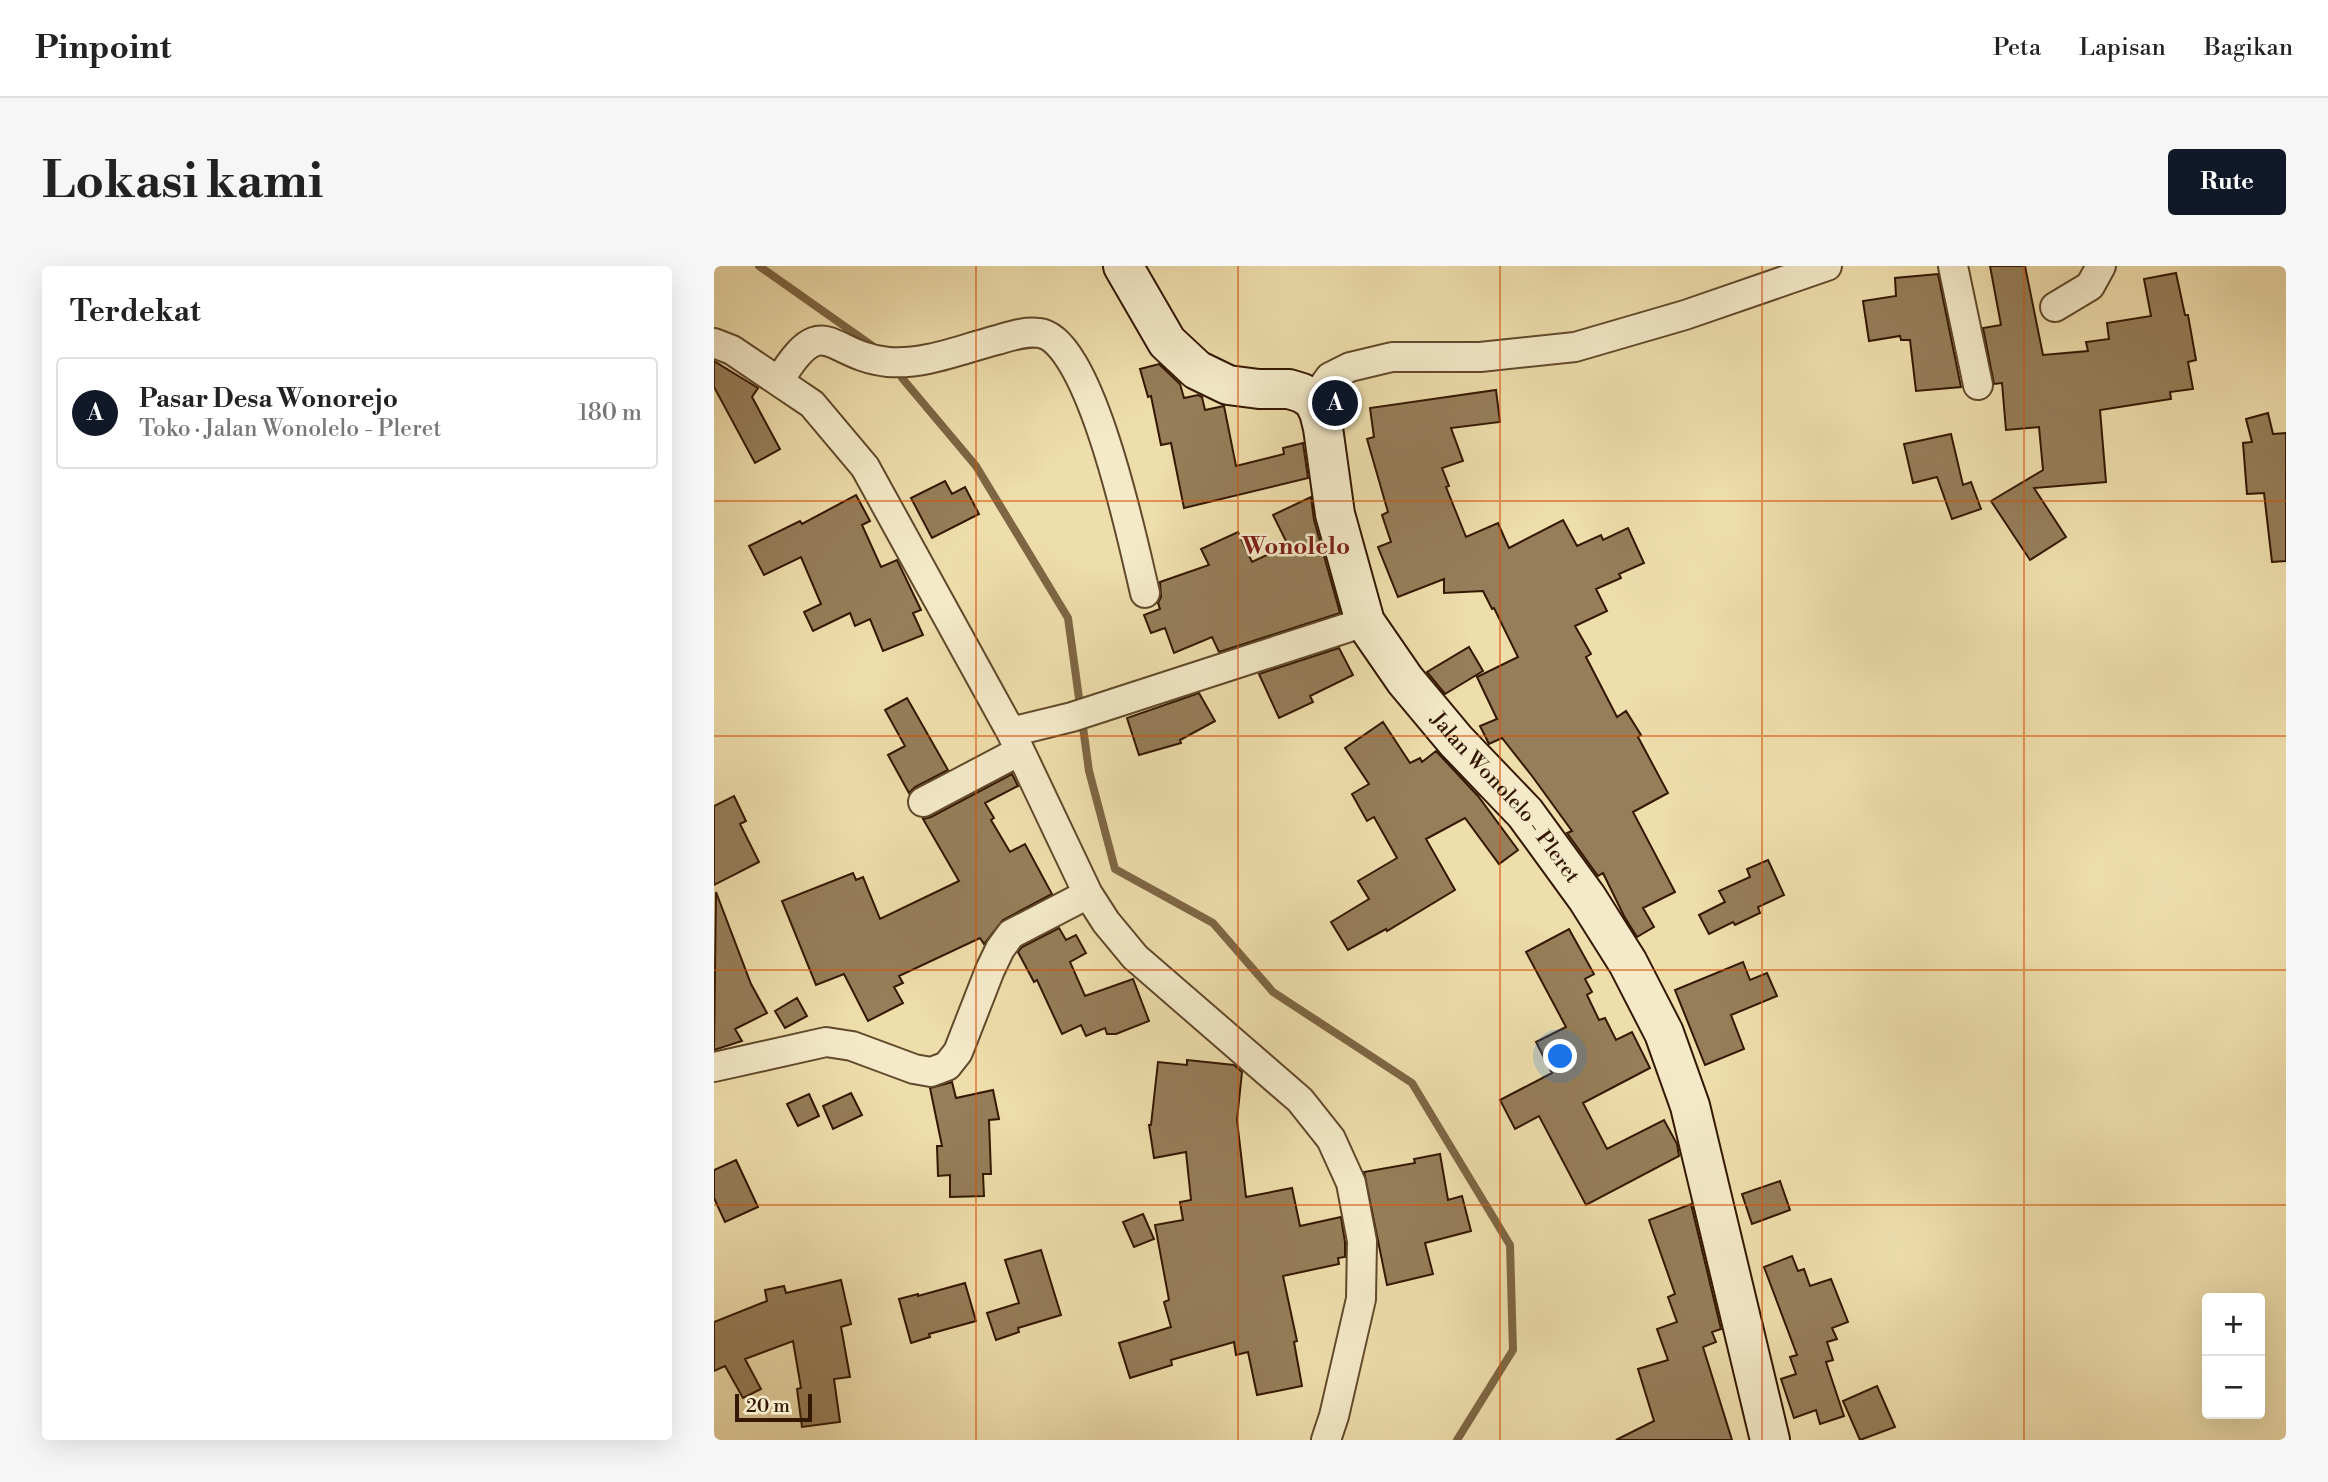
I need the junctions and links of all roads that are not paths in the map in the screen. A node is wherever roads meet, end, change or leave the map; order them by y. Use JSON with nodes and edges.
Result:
{"nodes":[{"id":1,"x":1123,"y":266,"type":"edge"},
{"id":2,"x":1827,"y":266,"type":"edge"},
{"id":3,"x":1953,"y":266,"type":"edge"},
{"id":4,"x":2101,"y":266,"type":"edge"},
{"id":5,"x":2055,"y":307,"type":"dead end"},
{"id":6,"x":714,"y":343,"type":"edge"},
{"id":7,"x":779,"y":382,"type":"junction"},
{"id":8,"x":1978,"y":385,"type":"dead end"},
{"id":9,"x":1313,"y":400,"type":"junction"},
{"id":10,"x":1145,"y":593,"type":"dead end"},
{"id":11,"x":1365,"y":622,"type":"junction"},
{"id":12,"x":1015,"y":742,"type":"junction"},
{"id":13,"x":923,"y":803,"type":"dead end"},
{"id":14,"x":1088,"y":894,"type":"junction"},
{"id":15,"x":714,"y":1067,"type":"edge"},
{"id":16,"x":1326,"y":1440,"type":"edge"},
{"id":17,"x":1770,"y":1440,"type":"edge"}],
"edges":[{"from":1,"to":9,"type":"main road"},
{"from":2,"to":9,"type":"street"},
{"from":3,"to":8,"type":"street"},
{"from":4,"to":5,"type":"street"},
{"from":6,"to":7,"type":"street"},
{"from":7,"to":10,"type":"street"},
{"from":7,"to":12,"type":"street"},
{"from":9,"to":11,"type":"main road","name":"Jalan Wonolelo - Pleret"},
{"from":11,"to":12,"type":"street"},
{"from":11,"to":17,"type":"main road","name":"Jalan Wonolelo - Pleret"},
{"from":12,"to":13,"type":"street"},
{"from":12,"to":14,"type":"street"},
{"from":14,"to":15,"type":"street"},
{"from":14,"to":16,"type":"street"}]}
